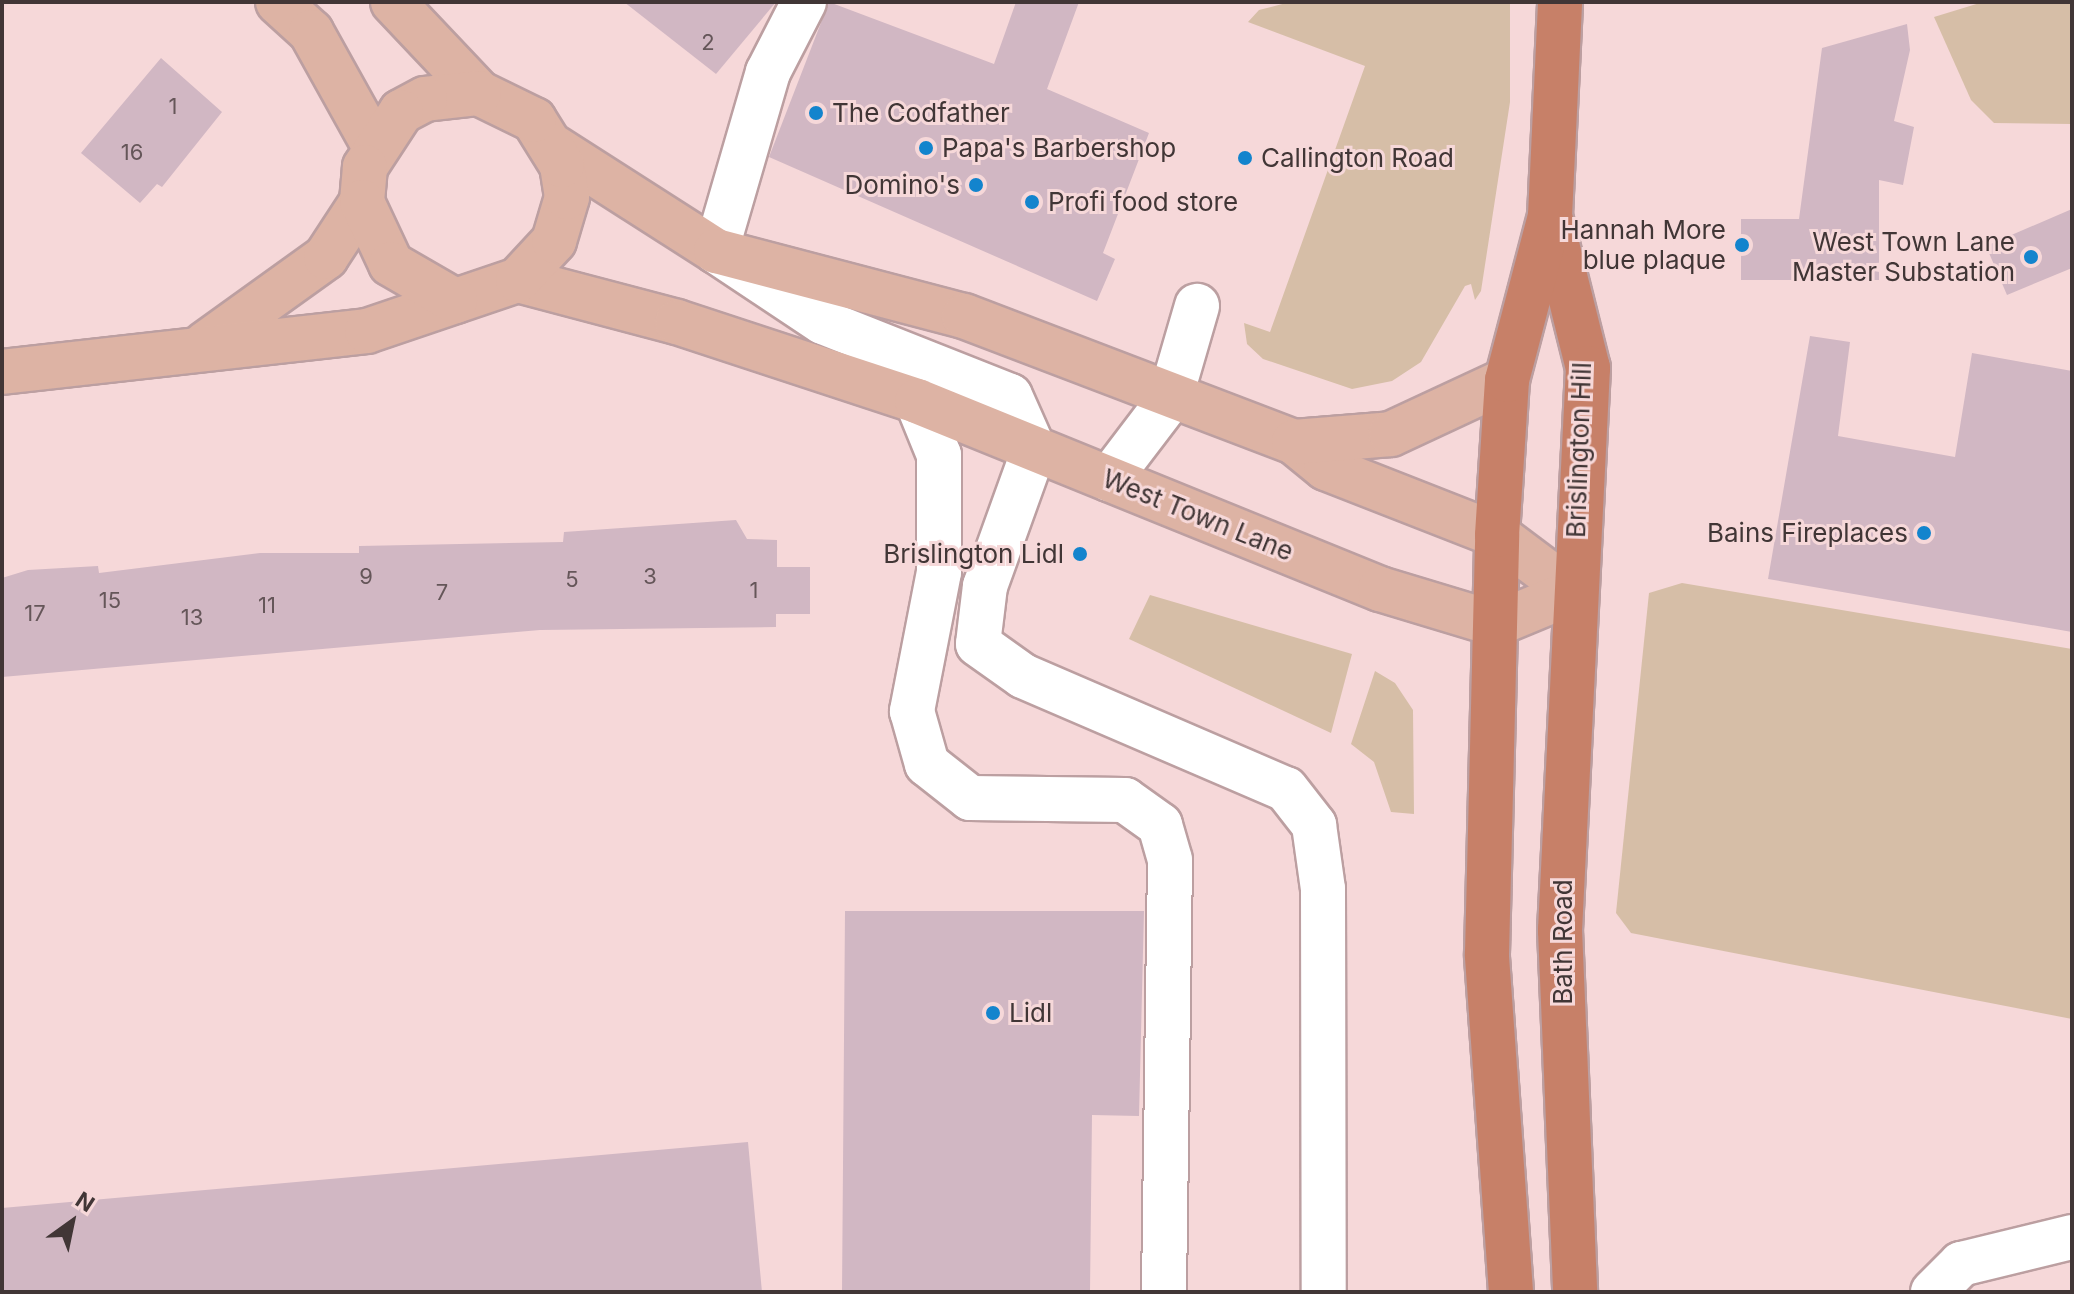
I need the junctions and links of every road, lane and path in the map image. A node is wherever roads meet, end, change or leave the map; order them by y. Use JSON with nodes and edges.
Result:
{"nodes":[{"id":1,"x":278,"y":2,"type":"edge"},
{"id":2,"x":393,"y":2,"type":"edge"},
{"id":3,"x":804,"y":2,"type":"edge"},
{"id":4,"x":1560,"y":2,"type":"edge"},
{"id":5,"x":479,"y":93,"type":"junction"},
{"id":6,"x":374,"y":145,"type":"junction"},
{"id":7,"x":555,"y":148,"type":"junction"},
{"id":8,"x":362,"y":202,"type":"junction"},
{"id":9,"x":1550,"y":216,"type":"junction"},
{"id":10,"x":716,"y":251,"type":"junction"},
{"id":11,"x":518,"y":280,"type":"junction"},
{"id":12,"x":455,"y":301,"type":"junction"},
{"id":13,"x":1197,"y":306,"type":"dead end"},
{"id":14,"x":203,"y":346,"type":"junction"},
{"id":15,"x":2,"y":372,"type":"edge"},
{"id":16,"x":1507,"y":380,"type":"junction"},
{"id":17,"x":1170,"y":399,"type":"junction"},
{"id":18,"x":917,"y":401,"type":"junction"},
{"id":19,"x":1294,"y":442,"type":"junction"},
{"id":20,"x":1034,"y":450,"type":"junction"},
{"id":21,"x":1109,"y":479,"type":"junction"},
{"id":22,"x":1497,"y":535,"type":"junction"},
{"id":23,"x":1573,"y":592,"type":"junction"},
{"id":24,"x":1496,"y":624,"type":"junction"},
{"id":25,"x":2072,"y":1237,"type":"edge"},
{"id":26,"x":1164,"y":1292,"type":"edge"},
{"id":27,"x":1324,"y":1292,"type":"edge"},
{"id":28,"x":1511,"y":1292,"type":"edge"},
{"id":29,"x":1575,"y":1292,"type":"edge"},
{"id":30,"x":1933,"y":1292,"type":"edge"}],
"edges":[{"from":1,"to":6,"type":"main road"},
{"from":2,"to":5,"type":"main road"},
{"from":3,"to":10,"type":"lane"},
{"from":4,"to":9,"type":"highway","name":"Brislington Hill"},
{"from":5,"to":6,"type":"main road"},
{"from":5,"to":7,"type":"main road"},
{"from":6,"to":8,"type":"main road"},
{"from":7,"to":10,"type":"main road"},
{"from":7,"to":11,"type":"main road"},
{"from":8,"to":12,"type":"main road"},
{"from":8,"to":14,"type":"main road"},
{"from":9,"to":16,"type":"highway","name":"Brislington Hill"},
{"from":9,"to":23,"type":"highway","name":"Brislington Hill"},
{"from":10,"to":17,"type":"main road"},
{"from":10,"to":20,"type":"lane"},
{"from":11,"to":12,"type":"main road"},
{"from":11,"to":18,"type":"main road","name":"West Town Lane"},
{"from":12,"to":14,"type":"main road"},
{"from":13,"to":17,"type":"lane"},
{"from":14,"to":15,"type":"main road"},
{"from":16,"to":19,"type":"main road"},
{"from":16,"to":22,"type":"highway","name":"Brislington Hill"},
{"from":17,"to":19,"type":"main road"},
{"from":17,"to":21,"type":"lane"},
{"from":18,"to":20,"type":"main road","name":"West Town Lane"},
{"from":18,"to":26,"type":"lane"},
{"from":19,"to":22,"type":"main road"},
{"from":20,"to":21,"type":"main road","name":"West Town Lane"},
{"from":20,"to":27,"type":"lane"},
{"from":21,"to":24,"type":"main road","name":"West Town Lane"},
{"from":22,"to":23,"type":"main road"},
{"from":22,"to":24,"type":"highway","name":"Brislington Hill"},
{"from":23,"to":24,"type":"main road"},
{"from":23,"to":29,"type":"highway","name":"Bath Road"},
{"from":24,"to":28,"type":"highway"},
{"from":25,"to":30,"type":"lane"}]}
